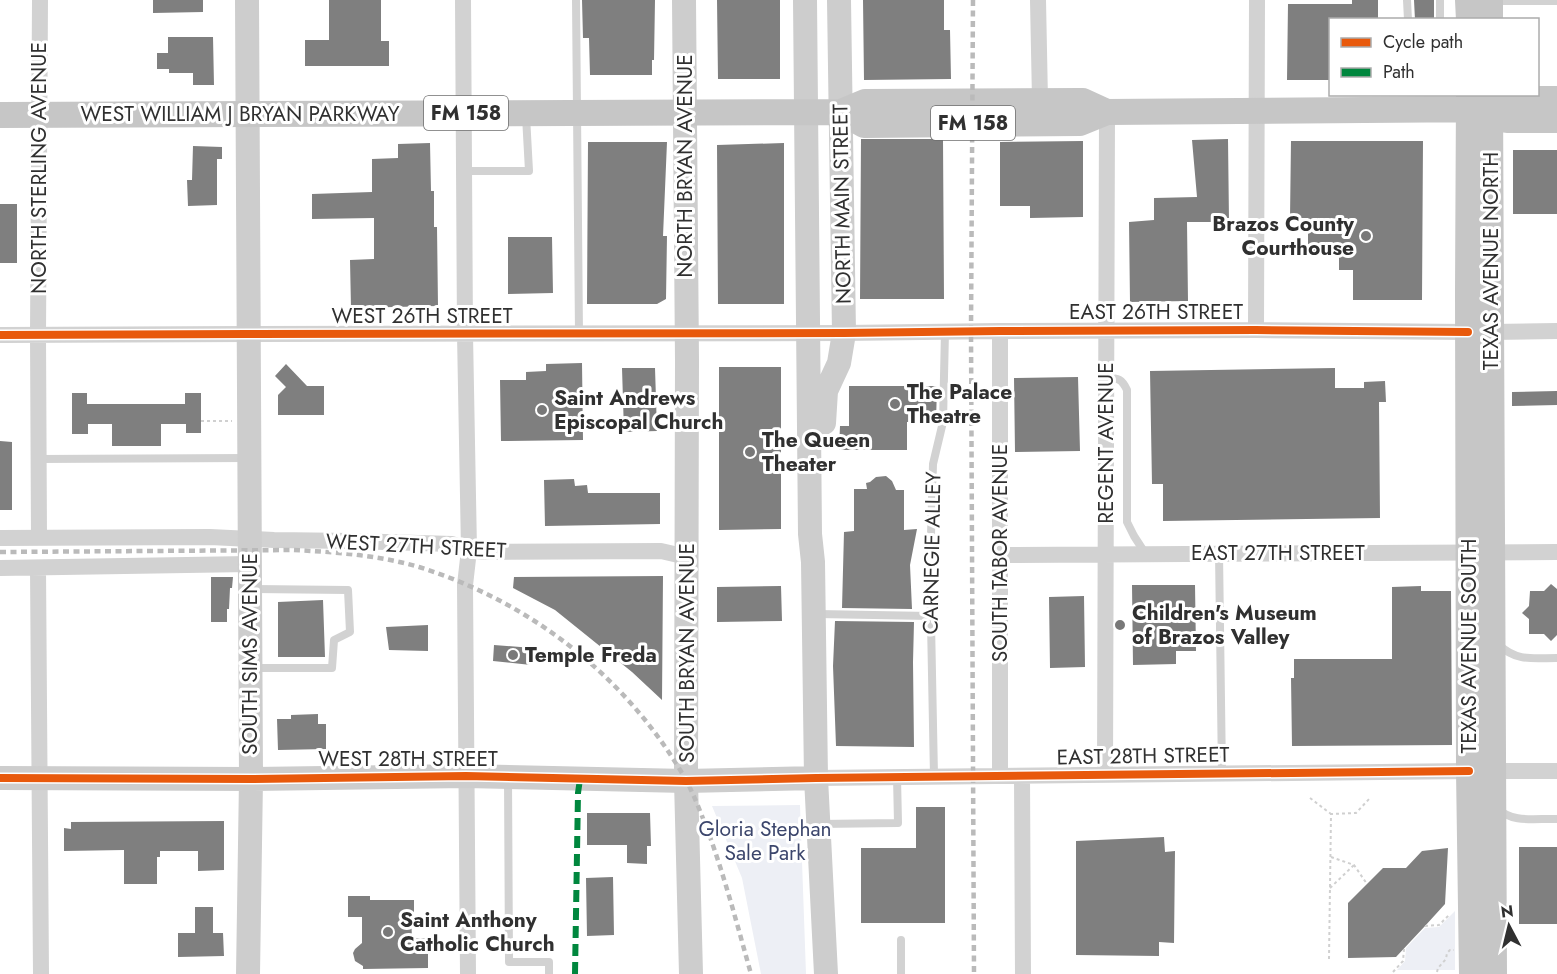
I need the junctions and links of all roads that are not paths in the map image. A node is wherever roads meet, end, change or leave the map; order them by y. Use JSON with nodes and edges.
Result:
{"nodes":[{"id":1,"x":40,"y":0,"type":"edge"},
{"id":2,"x":247,"y":0,"type":"edge"},
{"id":3,"x":464,"y":0,"type":"edge"},
{"id":4,"x":576,"y":0,"type":"edge"},
{"id":5,"x":684,"y":0,"type":"edge"},
{"id":6,"x":805,"y":0,"type":"edge"},
{"id":7,"x":839,"y":0,"type":"edge"},
{"id":8,"x":1038,"y":0,"type":"edge"},
{"id":9,"x":1257,"y":0,"type":"edge"},
{"id":10,"x":1557,"y":1,"type":"edge"},
{"id":11,"x":1485,"y":5,"type":"edge"},
{"id":12,"x":1470,"y":18,"type":"edge"},
{"id":13,"x":1557,"y":99,"type":"edge"},
{"id":14,"x":1040,"y":100,"type":"junction"},
{"id":15,"x":1480,"y":102,"type":"edge"},
{"id":16,"x":1256,"y":111,"type":"junction"},
{"id":17,"x":576,"y":112,"type":"junction"},
{"id":18,"x":684,"y":112,"type":"junction"},
{"id":19,"x":806,"y":112,"type":"junction"},
{"id":20,"x":841,"y":112,"type":"junction"},
{"id":21,"x":1107,"y":112,"type":"junction"},
{"id":22,"x":464,"y":113,"type":"junction"},
{"id":23,"x":526,"y":113,"type":"junction"},
{"id":24,"x":40,"y":114,"type":"junction"},
{"id":25,"x":248,"y":114,"type":"junction"},
{"id":26,"x":0,"y":115,"type":"edge"},
{"id":27,"x":1557,"y":120,"type":"edge"},
{"id":28,"x":464,"y":171,"type":"junction"},
{"id":29,"x":1000,"y":330,"type":"junction"},
{"id":30,"x":1256,"y":330,"type":"junction"},
{"id":31,"x":1107,"y":331,"type":"junction"},
{"id":32,"x":1557,"y":331,"type":"edge"},
{"id":33,"x":945,"y":332,"type":"junction"},
{"id":34,"x":1480,"y":332,"type":"junction"},
{"id":35,"x":687,"y":333,"type":"junction"},
{"id":36,"x":809,"y":333,"type":"junction"},
{"id":37,"x":844,"y":333,"type":"junction"},
{"id":38,"x":248,"y":334,"type":"junction"},
{"id":39,"x":465,"y":334,"type":"junction"},
{"id":40,"x":579,"y":334,"type":"junction"},
{"id":41,"x":0,"y":335,"type":"edge"},
{"id":42,"x":38,"y":336,"type":"junction"},
{"id":43,"x":1107,"y":378,"type":"junction"},
{"id":44,"x":1480,"y":427,"type":"joint"},
{"id":45,"x":249,"y":458,"type":"junction"},
{"id":46,"x":38,"y":459,"type":"junction"},
{"id":47,"x":0,"y":538,"type":"edge"},
{"id":48,"x":39,"y":538,"type":"junction"},
{"id":49,"x":250,"y":540,"type":"junction"},
{"id":50,"x":469,"y":550,"type":"junction"},
{"id":51,"x":1557,"y":552,"type":"edge"},
{"id":52,"x":1219,"y":553,"type":"junction"},
{"id":53,"x":1480,"y":553,"type":"junction"},
{"id":54,"x":1105,"y":554,"type":"junction"},
{"id":55,"x":1145,"y":554,"type":"junction"},
{"id":56,"x":1000,"y":555,"type":"junction"},
{"id":57,"x":687,"y":556,"type":"junction"},
{"id":58,"x":813,"y":562,"type":"junction"},
{"id":59,"x":249,"y":564,"type":"junction"},
{"id":60,"x":0,"y":568,"type":"edge"},
{"id":61,"x":38,"y":568,"type":"junction"},
{"id":62,"x":249,"y":589,"type":"junction"},
{"id":63,"x":813,"y":614,"type":"junction"},
{"id":64,"x":930,"y":616,"type":"junction"},
{"id":65,"x":1493,"y":639,"type":"junction"},
{"id":66,"x":1557,"y":658,"type":"edge"},
{"id":67,"x":250,"y":668,"type":"junction"},
{"id":68,"x":1482,"y":771,"type":"junction"},
{"id":69,"x":1557,"y":771,"type":"edge"},
{"id":70,"x":1222,"y":774,"type":"junction"},
{"id":71,"x":1105,"y":775,"type":"junction"},
{"id":72,"x":466,"y":776,"type":"junction"},
{"id":73,"x":1000,"y":776,"type":"junction"},
{"id":74,"x":1022,"y":776,"type":"junction"},
{"id":75,"x":508,"y":777,"type":"junction"},
{"id":76,"x":897,"y":777,"type":"junction"},
{"id":77,"x":934,"y":777,"type":"junction"},
{"id":78,"x":0,"y":778,"type":"edge"},
{"id":79,"x":40,"y":778,"type":"junction"},
{"id":80,"x":816,"y":778,"type":"junction"},
{"id":81,"x":250,"y":779,"type":"junction"},
{"id":82,"x":686,"y":781,"type":"junction"},
{"id":83,"x":1504,"y":810,"type":"junction"},
{"id":84,"x":1557,"y":819,"type":"edge"},
{"id":85,"x":819,"y":824,"type":"junction"},
{"id":86,"x":901,"y":940,"type":"dead end"},
{"id":87,"x":41,"y":974,"type":"edge"},
{"id":88,"x":248,"y":974,"type":"edge"},
{"id":89,"x":468,"y":974,"type":"edge"},
{"id":90,"x":549,"y":974,"type":"edge"},
{"id":91,"x":691,"y":974,"type":"edge"},
{"id":92,"x":826,"y":974,"type":"edge"},
{"id":93,"x":901,"y":974,"type":"edge"},
{"id":94,"x":1023,"y":974,"type":"edge"},
{"id":95,"x":1472,"y":974,"type":"edge"},
{"id":96,"x":1494,"y":974,"type":"edge"}],
"edges":[{"from":1,"to":24,"type":"street","name":"NORTH STERLING AVENUE"},
{"from":2,"to":25,"type":"street","name":"SOUTH SIMS AVENUE"},
{"from":3,"to":22,"type":"street"},
{"from":4,"to":17,"type":"lane"},
{"from":5,"to":18,"type":"street","name":"NORTH BRYAN AVENUE"},
{"from":6,"to":19,"type":"street","name":"NORTH MAIN STREET"},
{"from":7,"to":20,"type":"street","name":"NORTH MAIN STREET"},
{"from":8,"to":14,"type":"street"},
{"from":9,"to":16,"type":"street"},
{"from":10,"to":11,"type":"lane"},
{"from":11,"to":12,"type":"main road"},
{"from":13,"to":15,"type":"main road","number":"FM 158"},
{"from":14,"to":20,"type":"main road","number":"FM 158"},
{"from":14,"to":21,"type":"main road","number":"FM 158"},
{"from":15,"to":16,"type":"main road","number":"FM 158"},
{"from":15,"to":27,"type":"main road","number":"FM 158"},
{"from":15,"to":34,"type":"main road","name":"TEXAS AVENUE NORTH"},
{"from":16,"to":21,"type":"main road","number":"FM 158"},
{"from":16,"to":30,"type":"street"},
{"from":17,"to":18,"type":"main road","name":"WEST WILLIAM J BRYAN PARKWAY","number":"FM 158"},
{"from":17,"to":23,"type":"main road","name":"WEST WILLIAM J BRYAN PARKWAY","number":"FM 158"},
{"from":17,"to":40,"type":"lane"},
{"from":18,"to":19,"type":"main road","name":"WEST WILLIAM J BRYAN PARKWAY","number":"FM 158"},
{"from":18,"to":35,"type":"street","name":"NORTH BRYAN AVENUE"},
{"from":19,"to":20,"type":"main road","name":"WEST WILLIAM J BRYAN PARKWAY","number":"FM 158"},
{"from":19,"to":36,"type":"street","name":"NORTH MAIN STREET"},
{"from":20,"to":21,"type":"main road","number":"FM 158"},
{"from":20,"to":37,"type":"street","name":"NORTH MAIN STREET"},
{"from":21,"to":31,"type":"street","name":"REGENT AVENUE"},
{"from":22,"to":23,"type":"main road","name":"WEST WILLIAM J BRYAN PARKWAY","number":"FM 158"},
{"from":22,"to":25,"type":"main road","name":"WEST WILLIAM J BRYAN PARKWAY","number":"FM 158"},
{"from":22,"to":28,"type":"street"},
{"from":23,"to":28,"type":"lane"},
{"from":24,"to":25,"type":"main road","name":"WEST WILLIAM J BRYAN PARKWAY","number":"FM 158"},
{"from":24,"to":26,"type":"main road","name":"WEST WILLIAM J BRYAN PARKWAY","number":"FM 158"},
{"from":24,"to":42,"type":"street","name":"NORTH STERLING AVENUE"},
{"from":25,"to":38,"type":"street","name":"SOUTH SIMS AVENUE"},
{"from":28,"to":39,"type":"street"},
{"from":29,"to":31,"type":"street","name":"EAST 26TH STREET"},
{"from":29,"to":33,"type":"street","name":"EAST 26TH STREET"},
{"from":29,"to":56,"type":"street","name":"SOUTH TABOR AVENUE"},
{"from":30,"to":31,"type":"street","name":"EAST 26TH STREET"},
{"from":30,"to":34,"type":"street","name":"EAST 26TH STREET"},
{"from":31,"to":43,"type":"street","name":"REGENT AVENUE"},
{"from":32,"to":34,"type":"street","name":"EAST 26TH STREET"},
{"from":33,"to":37,"type":"street","name":"EAST 26TH STREET"},
{"from":33,"to":64,"type":"lane","name":"CARNEGIE ALLEY"},
{"from":34,"to":44,"type":"main road","name":"TEXAS AVENUE NORTH"},
{"from":35,"to":36,"type":"street","name":"WEST 26TH STREET"},
{"from":35,"to":40,"type":"street","name":"WEST 26TH STREET"},
{"from":35,"to":57,"type":"street","name":"SOUTH BRYAN AVENUE"},
{"from":36,"to":37,"type":"street","name":"WEST 26TH STREET"},
{"from":36,"to":58,"type":"street","name":"NORTH MAIN STREET"},
{"from":37,"to":58,"type":"street","name":"NORTH MAIN STREET"},
{"from":38,"to":39,"type":"street","name":"WEST 26TH STREET"},
{"from":38,"to":42,"type":"street","name":"WEST 26TH STREET"},
{"from":38,"to":45,"type":"street","name":"SOUTH SIMS AVENUE"},
{"from":39,"to":40,"type":"street","name":"WEST 26TH STREET"},
{"from":39,"to":50,"type":"street"},
{"from":41,"to":42,"type":"street","name":"WEST 26TH STREET"},
{"from":42,"to":46,"type":"street","name":"NORTH STERLING AVENUE"},
{"from":43,"to":54,"type":"street","name":"REGENT AVENUE"},
{"from":43,"to":55,"type":"lane"},
{"from":44,"to":53,"type":"main road","name":"TEXAS AVENUE SOUTH"},
{"from":45,"to":46,"type":"lane"},
{"from":45,"to":49,"type":"street","name":"SOUTH SIMS AVENUE"},
{"from":46,"to":48,"type":"street","name":"NORTH STERLING AVENUE"},
{"from":47,"to":48,"type":"street","name":"WEST 27TH STREET"},
{"from":48,"to":49,"type":"street","name":"WEST 27TH STREET"},
{"from":49,"to":50,"type":"street","name":"WEST 27TH STREET"},
{"from":49,"to":59,"type":"street","name":"SOUTH SIMS AVENUE"},
{"from":50,"to":57,"type":"street","name":"WEST 27TH STREET"},
{"from":50,"to":72,"type":"street"},
{"from":51,"to":53,"type":"street","name":"EAST 27TH STREET"},
{"from":52,"to":53,"type":"street","name":"EAST 27TH STREET"},
{"from":52,"to":55,"type":"street","name":"EAST 27TH STREET"},
{"from":52,"to":70,"type":"lane"},
{"from":53,"to":65,"type":"main road","name":"TEXAS AVENUE SOUTH"},
{"from":53,"to":68,"type":"main road","name":"TEXAS AVENUE SOUTH"},
{"from":54,"to":55,"type":"street","name":"EAST 27TH STREET"},
{"from":54,"to":56,"type":"street","name":"EAST 27TH STREET"},
{"from":54,"to":71,"type":"street","name":"REGENT AVENUE"},
{"from":56,"to":73,"type":"street","name":"SOUTH TABOR AVENUE"},
{"from":57,"to":82,"type":"street","name":"SOUTH BRYAN AVENUE"},
{"from":58,"to":63,"type":"street"},
{"from":59,"to":61,"type":"street"},
{"from":59,"to":62,"type":"street","name":"SOUTH SIMS AVENUE"},
{"from":60,"to":61,"type":"street"},
{"from":61,"to":79,"type":"street"},
{"from":62,"to":67,"type":"street","name":"SOUTH SIMS AVENUE"},
{"from":62,"to":67,"type":"lane"},
{"from":63,"to":64,"type":"lane"},
{"from":63,"to":80,"type":"street"},
{"from":64,"to":77,"type":"lane","name":"CARNEGIE ALLEY"},
{"from":65,"to":66,"type":"lane"},
{"from":65,"to":68,"type":"main road","name":"TEXAS AVENUE SOUTH"},
{"from":67,"to":81,"type":"street","name":"SOUTH SIMS AVENUE"},
{"from":68,"to":69,"type":"street","name":"EAST 28TH STREET"},
{"from":68,"to":70,"type":"street","name":"EAST 28TH STREET"},
{"from":68,"to":83,"type":"main road","name":"TEXAS AVENUE SOUTH"},
{"from":68,"to":95,"type":"main road","name":"TEXAS AVENUE SOUTH"},
{"from":70,"to":71,"type":"street","name":"EAST 28TH STREET"},
{"from":71,"to":74,"type":"street","name":"EAST 28TH STREET"},
{"from":72,"to":75,"type":"street","name":"WEST 28TH STREET"},
{"from":72,"to":81,"type":"street","name":"WEST 28TH STREET"},
{"from":72,"to":89,"type":"street"},
{"from":73,"to":74,"type":"street","name":"EAST 28TH STREET"},
{"from":73,"to":77,"type":"street","name":"EAST 28TH STREET"},
{"from":74,"to":94,"type":"street"},
{"from":75,"to":82,"type":"street","name":"WEST 28TH STREET"},
{"from":75,"to":90,"type":"lane"},
{"from":76,"to":77,"type":"street","name":"EAST 28TH STREET"},
{"from":76,"to":80,"type":"street","name":"EAST 28TH STREET"},
{"from":76,"to":85,"type":"lane"},
{"from":78,"to":79,"type":"street","name":"WEST 28TH STREET"},
{"from":79,"to":81,"type":"street","name":"WEST 28TH STREET"},
{"from":79,"to":87,"type":"street"},
{"from":80,"to":82,"type":"street","name":"WEST 28TH STREET"},
{"from":80,"to":85,"type":"street"},
{"from":81,"to":88,"type":"street","name":"SOUTH SIMS AVENUE"},
{"from":82,"to":91,"type":"street","name":"SOUTH BRYAN AVENUE"},
{"from":83,"to":84,"type":"lane"},
{"from":83,"to":96,"type":"main road","name":"TEXAS AVENUE SOUTH"},
{"from":85,"to":92,"type":"street"},
{"from":86,"to":93,"type":"lane"}]}
